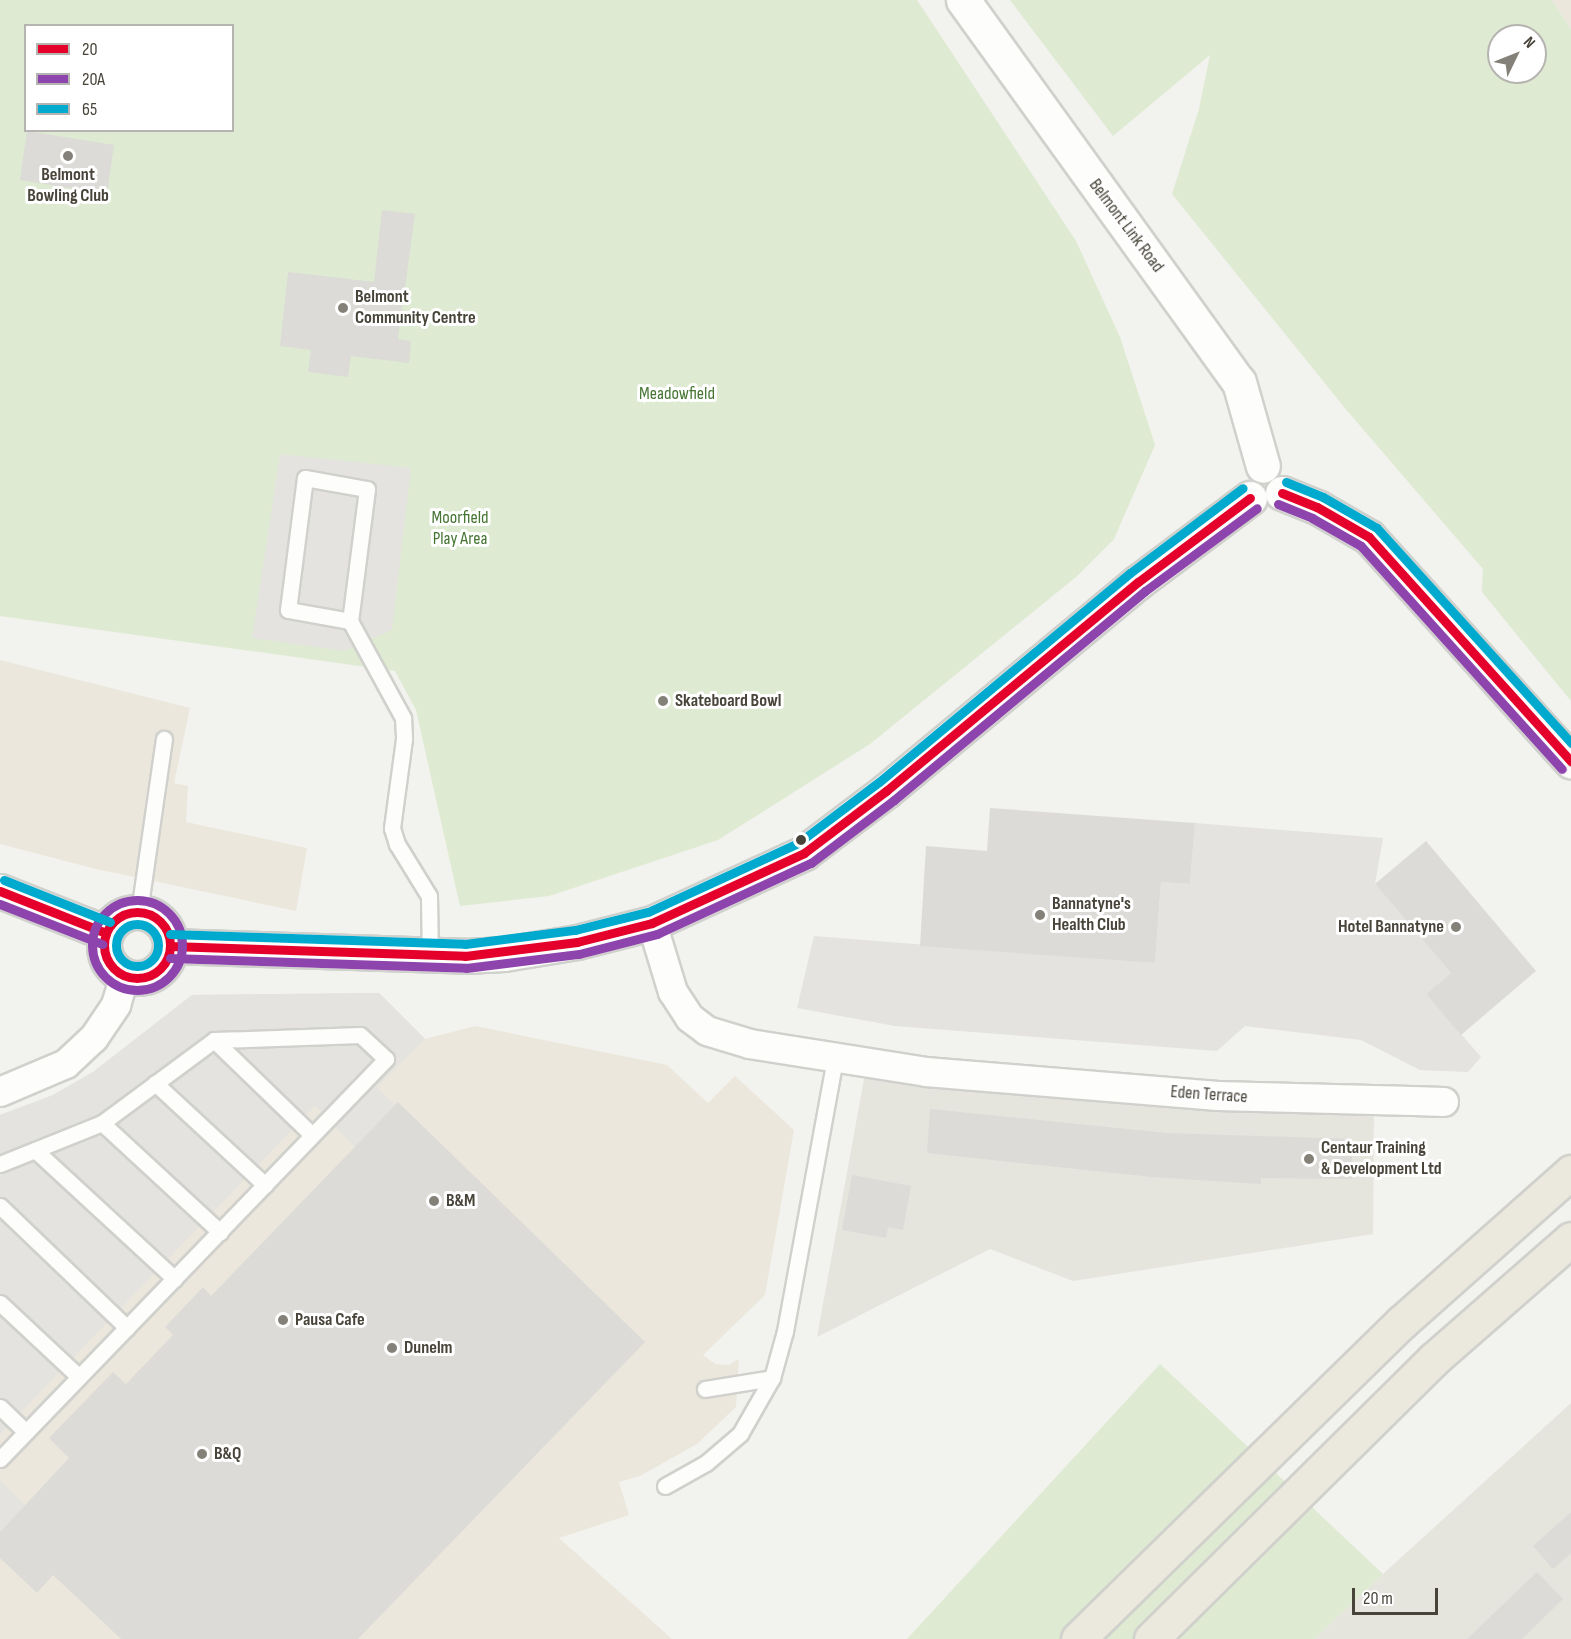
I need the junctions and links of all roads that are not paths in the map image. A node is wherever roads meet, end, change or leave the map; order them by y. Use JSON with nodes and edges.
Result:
{"nodes":[{"id":1,"x":963,"y":0,"type":"edge"},
{"id":2,"x":1263,"y":466,"type":"junction"},
{"id":3,"x":1282,"y":493,"type":"junction"},
{"id":4,"x":1250,"y":498,"type":"junction"},
{"id":5,"x":351,"y":621,"type":"junction"},
{"id":6,"x":164,"y":739,"type":"dead end"},
{"id":7,"x":1571,"y":761,"type":"edge"},
{"id":8,"x":0,"y":891,"type":"edge"},
{"id":9,"x":139,"y":912,"type":"junction"},
{"id":10,"x":652,"y":923,"type":"junction"},
{"id":11,"x":106,"y":933,"type":"junction"},
{"id":12,"x":170,"y":946,"type":"junction"},
{"id":13,"x":430,"y":957,"type":"junction"},
{"id":14,"x":125,"y":976,"type":"junction"},
{"id":15,"x":214,"y":1040,"type":"junction"},
{"id":16,"x":835,"y":1058,"type":"junction"},
{"id":17,"x":155,"y":1083,"type":"junction"},
{"id":18,"x":0,"y":1092,"type":"edge"},
{"id":19,"x":1444,"y":1102,"type":"dead end"},
{"id":20,"x":102,"y":1123,"type":"junction"},
{"id":21,"x":311,"y":1134,"type":"junction"},
{"id":22,"x":35,"y":1150,"type":"junction"},
{"id":23,"x":0,"y":1164,"type":"edge"},
{"id":24,"x":1571,"y":1172,"type":"edge"},
{"id":25,"x":265,"y":1185,"type":"junction"},
{"id":26,"x":0,"y":1206,"type":"edge"},
{"id":27,"x":220,"y":1232,"type":"junction"},
{"id":28,"x":1571,"y":1239,"type":"edge"},
{"id":29,"x":175,"y":1279,"type":"junction"},
{"id":30,"x":0,"y":1303,"type":"edge"},
{"id":31,"x":127,"y":1328,"type":"junction"},
{"id":32,"x":79,"y":1377,"type":"junction"},
{"id":33,"x":772,"y":1378,"type":"junction"},
{"id":34,"x":705,"y":1389,"type":"dead end"},
{"id":35,"x":0,"y":1407,"type":"edge"},
{"id":36,"x":27,"y":1431,"type":"junction"},
{"id":37,"x":0,"y":1459,"type":"edge"},
{"id":38,"x":665,"y":1486,"type":"dead end"},
{"id":39,"x":1078,"y":1639,"type":"edge"},
{"id":40,"x":1151,"y":1639,"type":"edge"}],
"edges":[{"from":1,"to":2,"type":"street","name":"Belmont Link Road"},
{"from":2,"to":3,"type":"street"},
{"from":2,"to":4,"type":"street"},
{"from":3,"to":4,"type":"street"},
{"from":3,"to":7,"type":"street"},
{"from":4,"to":10,"type":"street"},
{"from":5,"to":5,"type":"lane"},
{"from":5,"to":13,"type":"lane"},
{"from":6,"to":9,"type":"lane"},
{"from":8,"to":11,"type":"street"},
{"from":9,"to":11,"type":"street"},
{"from":9,"to":12,"type":"street"},
{"from":10,"to":13,"type":"street"},
{"from":10,"to":16,"type":"street","name":"Eden Terrace"},
{"from":11,"to":14,"type":"street"},
{"from":12,"to":13,"type":"street"},
{"from":12,"to":14,"type":"street"},
{"from":14,"to":18,"type":"street"},
{"from":15,"to":17,"type":"lane"},
{"from":15,"to":21,"type":"lane"},
{"from":15,"to":21,"type":"lane"},
{"from":16,"to":19,"type":"street","name":"Eden Terrace"},
{"from":16,"to":33,"type":"lane"},
{"from":17,"to":20,"type":"lane"},
{"from":17,"to":25,"type":"lane"},
{"from":20,"to":22,"type":"lane"},
{"from":20,"to":27,"type":"lane"},
{"from":21,"to":25,"type":"lane"},
{"from":22,"to":23,"type":"lane"},
{"from":22,"to":29,"type":"lane"},
{"from":24,"to":39,"type":"highway"},
{"from":25,"to":27,"type":"lane"},
{"from":26,"to":31,"type":"lane"},
{"from":27,"to":29,"type":"lane"},
{"from":28,"to":40,"type":"highway"},
{"from":29,"to":31,"type":"lane"},
{"from":30,"to":32,"type":"lane"},
{"from":31,"to":32,"type":"lane"},
{"from":32,"to":36,"type":"lane"},
{"from":33,"to":34,"type":"lane"},
{"from":33,"to":38,"type":"lane"},
{"from":35,"to":36,"type":"lane"},
{"from":36,"to":37,"type":"lane"}]}
